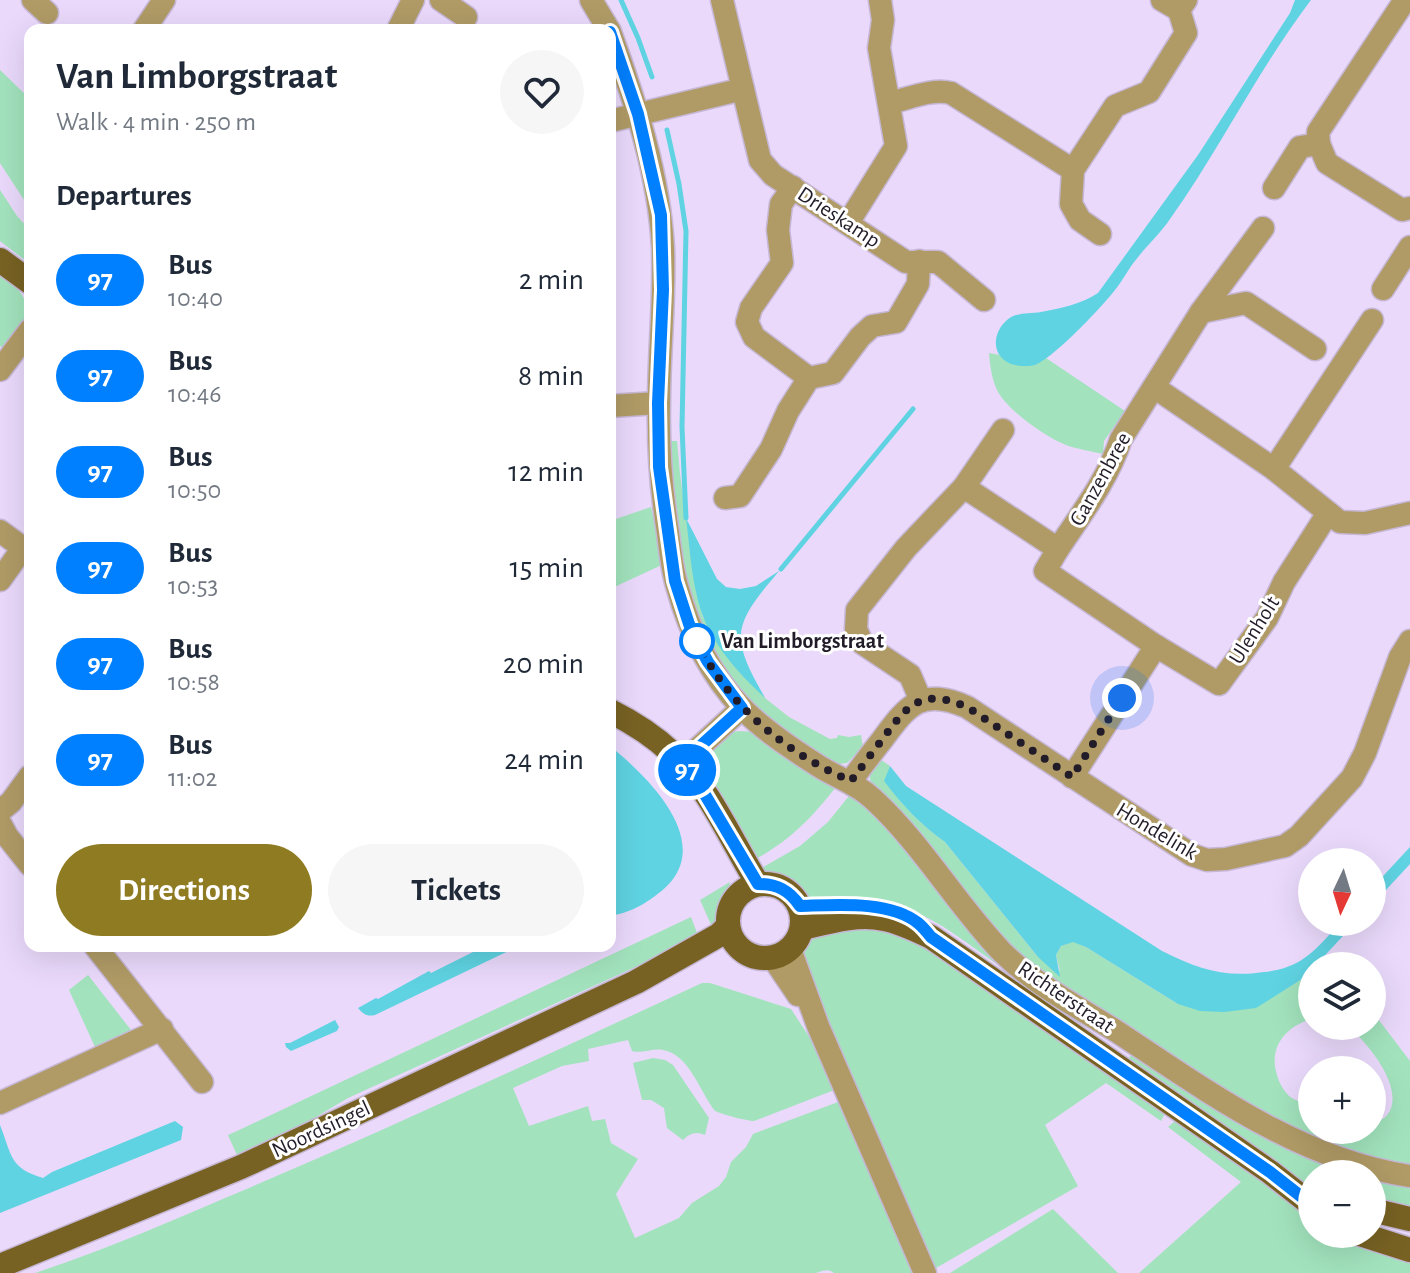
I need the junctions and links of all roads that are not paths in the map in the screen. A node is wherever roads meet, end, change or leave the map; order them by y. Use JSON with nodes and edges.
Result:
{"nodes":[{"id":1,"x":164,"y":0,"type":"edge"},
{"id":2,"x":413,"y":0,"type":"edge"},
{"id":3,"x":441,"y":0,"type":"edge"},
{"id":4,"x":591,"y":0,"type":"edge"},
{"id":5,"x":722,"y":0,"type":"edge"},
{"id":6,"x":880,"y":0,"type":"edge"},
{"id":7,"x":1176,"y":3,"type":"edge"},
{"id":8,"x":1405,"y":8,"type":"edge"},
{"id":9,"x":466,"y":17,"type":"dead end"},
{"id":10,"x":148,"y":24,"type":"edge"},
{"id":11,"x":401,"y":24,"type":"edge"},
{"id":12,"x":606,"y":24,"type":"edge"},
{"id":13,"x":616,"y":49,"type":"edge"},
{"id":14,"x":743,"y":89,"type":"junction"},
{"id":15,"x":889,"y":103,"type":"junction"},
{"id":16,"x":638,"y":114,"type":"junction"},
{"id":17,"x":616,"y":120,"type":"edge"},
{"id":18,"x":1319,"y":144,"type":"junction"},
{"id":19,"x":1073,"y":170,"type":"junction"},
{"id":20,"x":793,"y":187,"type":"junction"},
{"id":21,"x":1274,"y":188,"type":"dead end"},
{"id":22,"x":1410,"y":208,"type":"edge"},
{"id":23,"x":848,"y":223,"type":"junction"},
{"id":24,"x":1263,"y":228,"type":"dead end"},
{"id":25,"x":1100,"y":234,"type":"dead end"},
{"id":26,"x":1410,"y":247,"type":"edge"},
{"id":27,"x":0,"y":260,"type":"edge"},
{"id":28,"x":919,"y":261,"type":"junction"},
{"id":29,"x":24,"y":278,"type":"edge"},
{"id":30,"x":1383,"y":289,"type":"dead end"},
{"id":31,"x":984,"y":300,"type":"dead end"},
{"id":32,"x":1201,"y":312,"type":"junction"},
{"id":33,"x":1372,"y":320,"type":"dead end"},
{"id":34,"x":24,"y":338,"type":"edge"},
{"id":35,"x":1315,"y":349,"type":"dead end"},
{"id":36,"x":0,"y":370,"type":"edge"},
{"id":37,"x":809,"y":378,"type":"junction"},
{"id":38,"x":1154,"y":387,"type":"junction"},
{"id":39,"x":658,"y":403,"type":"junction"},
{"id":40,"x":616,"y":406,"type":"edge"},
{"id":41,"x":1003,"y":430,"type":"dead end"},
{"id":42,"x":1274,"y":469,"type":"junction"},
{"id":43,"x":964,"y":487,"type":"junction"},
{"id":44,"x":725,"y":498,"type":"dead end"},
{"id":45,"x":1328,"y":513,"type":"junction"},
{"id":46,"x":1410,"y":513,"type":"edge"},
{"id":47,"x":0,"y":531,"type":"edge"},
{"id":48,"x":24,"y":549,"type":"edge"},
{"id":49,"x":1058,"y":549,"type":"junction"},
{"id":50,"x":24,"y":553,"type":"edge"},
{"id":51,"x":0,"y":580,"type":"edge"},
{"id":52,"x":1410,"y":641,"type":"edge"},
{"id":53,"x":1156,"y":646,"type":"junction"},
{"id":54,"x":921,"y":701,"type":"junction"},
{"id":55,"x":742,"y":708,"type":"junction"},
{"id":56,"x":616,"y":714,"type":"edge"},
{"id":57,"x":616,"y":722,"type":"edge"},
{"id":58,"x":678,"y":768,"type":"junction"},
{"id":59,"x":1072,"y":777,"type":"junction"},
{"id":60,"x":851,"y":781,"type":"junction"},
{"id":61,"x":24,"y":784,"type":"edge"},
{"id":62,"x":0,"y":811,"type":"edge"},
{"id":63,"x":0,"y":823,"type":"edge"},
{"id":64,"x":24,"y":857,"type":"edge"},
{"id":65,"x":750,"y":888,"type":"junction"},
{"id":66,"x":792,"y":935,"type":"junction"},
{"id":67,"x":732,"y":936,"type":"junction"},
{"id":68,"x":100,"y":952,"type":"edge"},
{"id":69,"x":162,"y":1029,"type":"junction"},
{"id":70,"x":202,"y":1082,"type":"dead end"},
{"id":71,"x":0,"y":1103,"type":"edge"},
{"id":72,"x":1270,"y":1172,"type":"junction"},
{"id":73,"x":1410,"y":1176,"type":"edge"},
{"id":74,"x":1298,"y":1185,"type":"edge"},
{"id":75,"x":1298,"y":1194,"type":"edge"},
{"id":76,"x":1386,"y":1213,"type":"edge"},
{"id":77,"x":1410,"y":1219,"type":"edge"},
{"id":78,"x":1386,"y":1242,"type":"edge"},
{"id":79,"x":1410,"y":1250,"type":"edge"},
{"id":80,"x":0,"y":1266,"type":"edge"},
{"id":81,"x":925,"y":1273,"type":"edge"}],
"edges":[{"from":1,"to":10,"type":"street"},
{"from":2,"to":11,"type":"street"},
{"from":3,"to":9,"type":"street"},
{"from":4,"to":12,"type":"street","name":"Richterstraat"},
{"from":5,"to":14,"type":"street"},
{"from":6,"to":15,"type":"street"},
{"from":7,"to":19,"type":"street"},
{"from":8,"to":18,"type":"street"},
{"from":13,"to":16,"type":"street","name":"Richterstraat"},
{"from":14,"to":16,"type":"street"},
{"from":14,"to":20,"type":"street","name":"Drieskamp"},
{"from":15,"to":19,"type":"street"},
{"from":15,"to":23,"type":"street"},
{"from":16,"to":17,"type":"street"},
{"from":16,"to":39,"type":"street","name":"Richterstraat"},
{"from":18,"to":21,"type":"street"},
{"from":18,"to":22,"type":"street"},
{"from":19,"to":25,"type":"street"},
{"from":20,"to":23,"type":"street","name":"Drieskamp"},
{"from":20,"to":37,"type":"street"},
{"from":23,"to":28,"type":"street","name":"Drieskamp"},
{"from":24,"to":32,"type":"street","name":"Ganzenbree"},
{"from":26,"to":30,"type":"street"},
{"from":27,"to":29,"type":"main road"},
{"from":28,"to":31,"type":"street","name":"Drieskamp"},
{"from":28,"to":37,"type":"street"},
{"from":32,"to":35,"type":"street"},
{"from":32,"to":38,"type":"street","name":"Ganzenbree"},
{"from":33,"to":42,"type":"street"},
{"from":34,"to":36,"type":"street"},
{"from":37,"to":44,"type":"street"},
{"from":38,"to":42,"type":"street"},
{"from":38,"to":49,"type":"street","name":"Ganzenbree"},
{"from":39,"to":40,"type":"street"},
{"from":39,"to":55,"type":"street","name":"Richterstraat"},
{"from":41,"to":43,"type":"street"},
{"from":42,"to":45,"type":"street"},
{"from":43,"to":49,"type":"street","name":"Ganzenbree"},
{"from":43,"to":54,"type":"street"},
{"from":45,"to":46,"type":"street"},
{"from":45,"to":53,"type":"street","name":"Ulenholt"},
{"from":47,"to":48,"type":"street"},
{"from":49,"to":53,"type":"street","name":"Ulenholt"},
{"from":50,"to":51,"type":"street"},
{"from":52,"to":59,"type":"street","name":"Hondelink"},
{"from":53,"to":59,"type":"street"},
{"from":54,"to":59,"type":"street","name":"Hondelink"},
{"from":54,"to":60,"type":"street"},
{"from":55,"to":58,"type":"street"},
{"from":55,"to":60,"type":"street","name":"Richterstraat"},
{"from":56,"to":58,"type":"main road"},
{"from":57,"to":58,"type":"main road"},
{"from":58,"to":65,"type":"main road"},
{"from":60,"to":73,"type":"street","name":"Richterstraat"},
{"from":61,"to":62,"type":"street"},
{"from":63,"to":64,"type":"street"},
{"from":65,"to":66,"type":"main road"},
{"from":65,"to":67,"type":"main road"},
{"from":66,"to":67,"type":"main road"},
{"from":66,"to":72,"type":"main road"},
{"from":66,"to":81,"type":"street"},
{"from":67,"to":80,"type":"main road","name":"Noordsingel"},
{"from":68,"to":69,"type":"street"},
{"from":69,"to":70,"type":"street"},
{"from":69,"to":71,"type":"street"},
{"from":72,"to":74,"type":"main road"},
{"from":72,"to":75,"type":"main road"},
{"from":76,"to":77,"type":"main road"},
{"from":78,"to":79,"type":"main road"}]}
